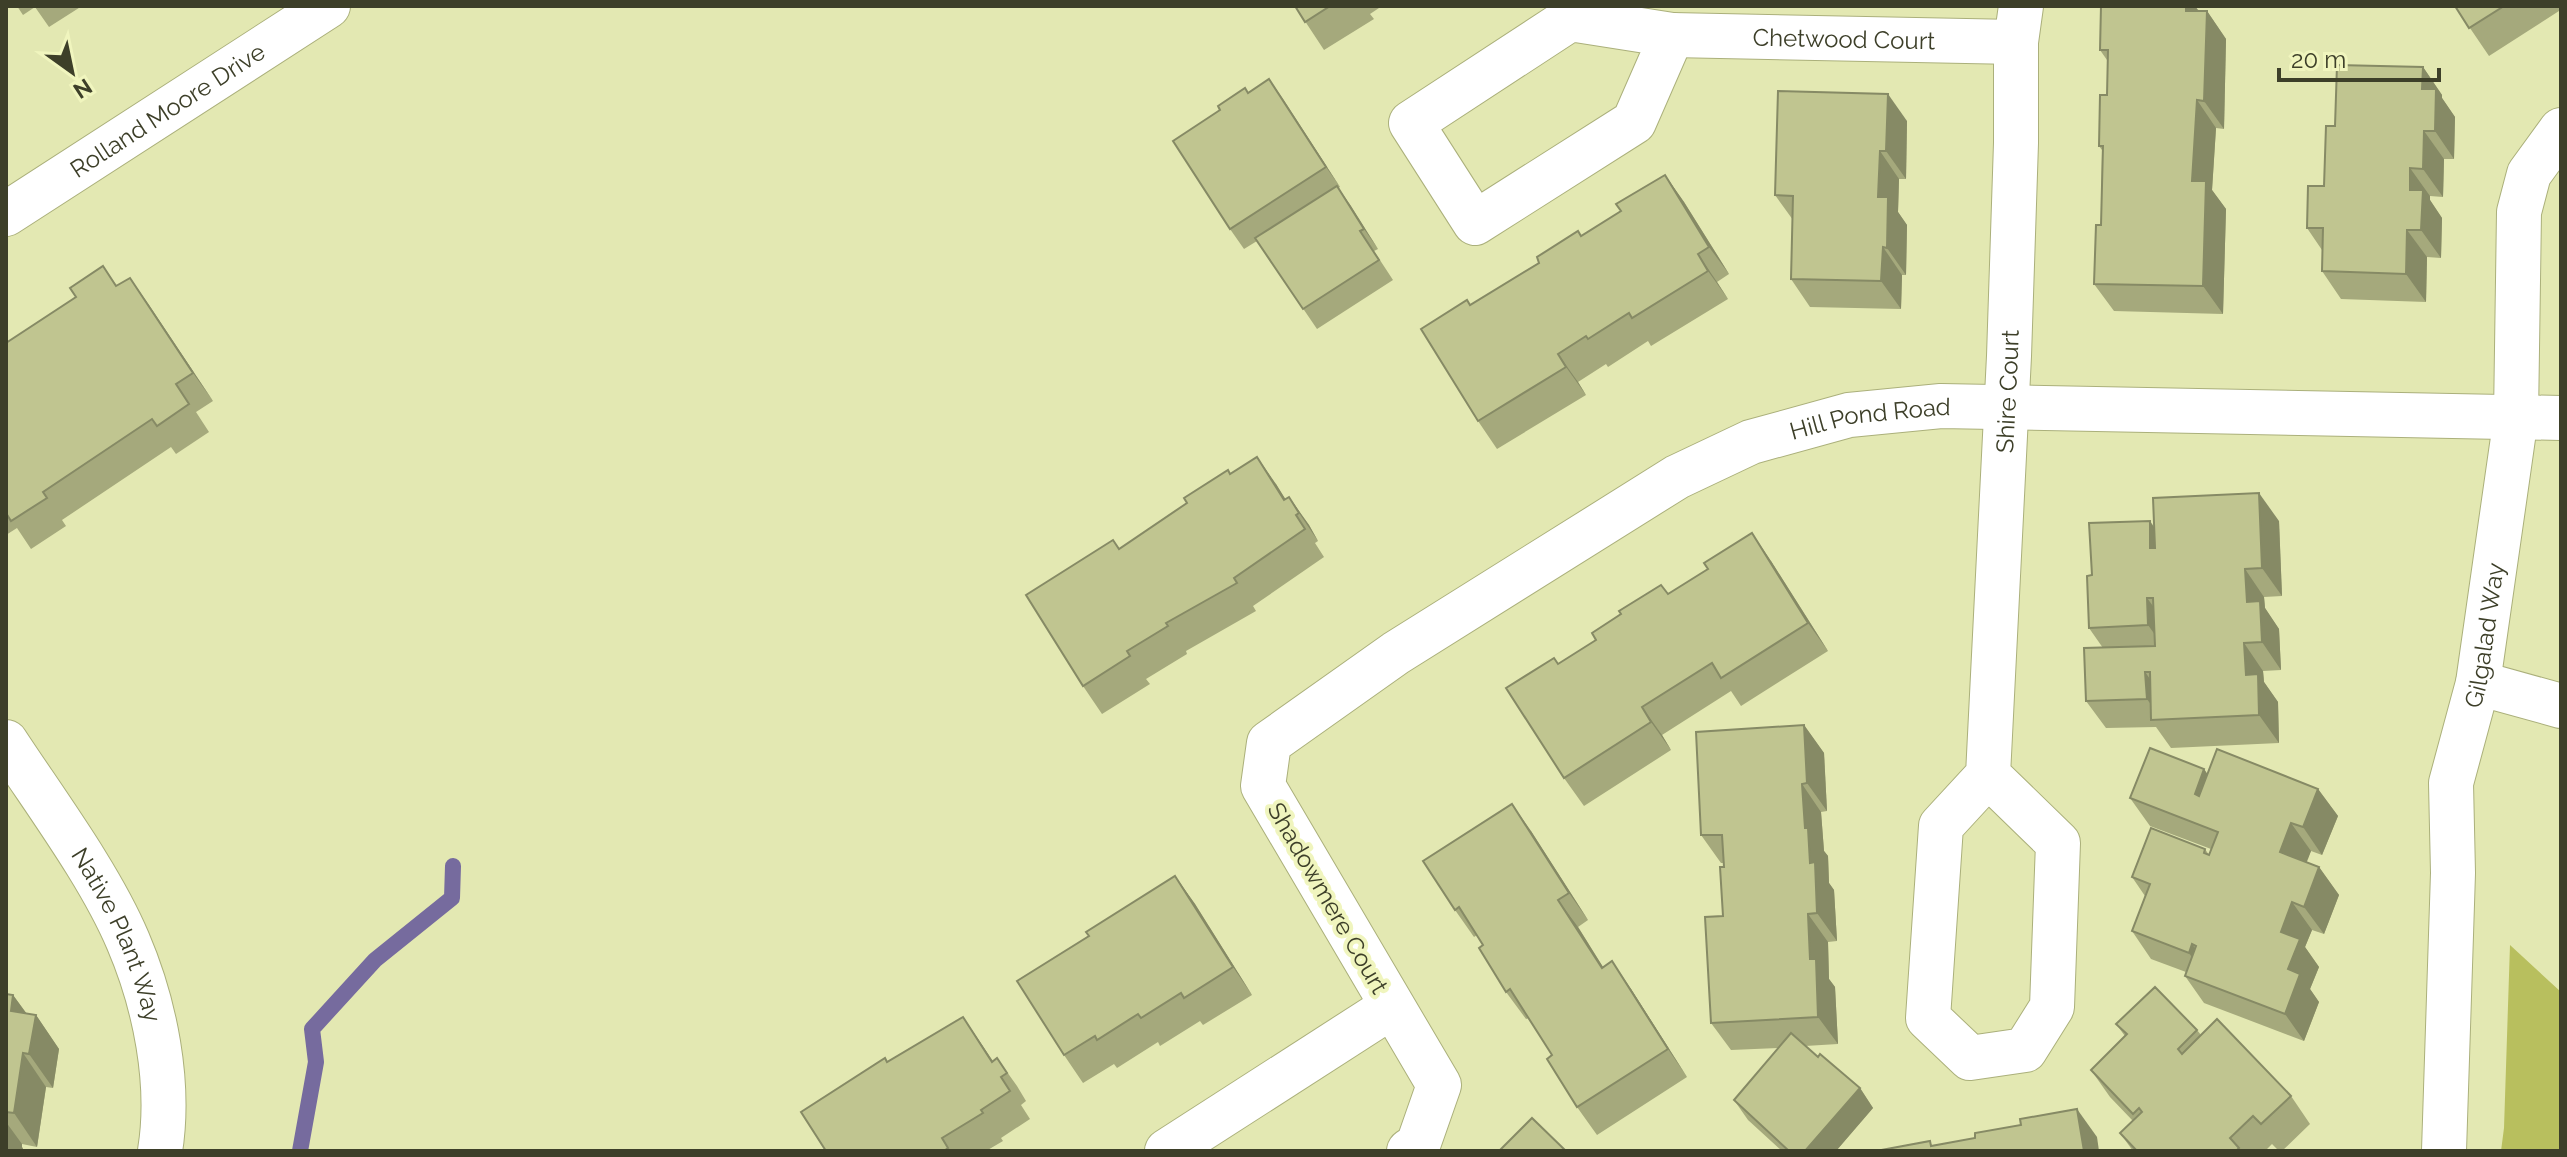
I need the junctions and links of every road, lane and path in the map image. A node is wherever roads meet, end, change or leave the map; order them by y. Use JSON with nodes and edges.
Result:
{"nodes":[{"id":1,"x":328,"y":6,"type":"edge"},
{"id":2,"x":2018,"y":24,"type":"edge"},
{"id":3,"x":1672,"y":35,"type":"junction"},
{"id":4,"x":2561,"y":130,"type":"edge"},
{"id":5,"x":6,"y":214,"type":"edge"},
{"id":6,"x":2007,"y":406,"type":"junction"},
{"id":7,"x":2516,"y":417,"type":"junction"},
{"id":8,"x":2561,"y":418,"type":"edge"},
{"id":9,"x":2478,"y":683,"type":"junction"},
{"id":10,"x":2561,"y":706,"type":"edge"},
{"id":11,"x":6,"y":742,"type":"edge"},
{"id":12,"x":1269,"y":743,"type":"joint"},
{"id":13,"x":1988,"y":775,"type":"junction"},
{"id":14,"x":1391,"y":1007,"type":"junction"},
{"id":15,"x":160,"y":1151,"type":"edge"},
{"id":16,"x":1167,"y":1151,"type":"edge"},
{"id":17,"x":1409,"y":1151,"type":"edge"},
{"id":18,"x":2444,"y":1151,"type":"edge"}],
"edges":[{"from":1,"to":5,"type":"street","name":"Rolland Moore Drive"},
{"from":2,"to":3,"type":"street","name":"Chetwood Court"},
{"from":2,"to":6,"type":"street","name":"Shire Court"},
{"from":3,"to":3,"type":"street","name":"Chetwood Court"},
{"from":4,"to":7,"type":"street","name":"Gilgalad Way"},
{"from":6,"to":7,"type":"street","name":"Hill Pond Road"},
{"from":6,"to":12,"type":"street","name":"Hill Pond Road"},
{"from":6,"to":13,"type":"street","name":"Shire Court"},
{"from":7,"to":8,"type":"street","name":"Hill Pond Road"},
{"from":7,"to":9,"type":"street","name":"Gilgalad Way"},
{"from":9,"to":10,"type":"street"},
{"from":9,"to":18,"type":"street","name":"Gilgalad Way"},
{"from":11,"to":15,"type":"street","name":"Native Plant Way"},
{"from":12,"to":14,"type":"street","name":"Shadowmere Court"},
{"from":13,"to":13,"type":"street"},
{"from":14,"to":16,"type":"street","name":"Shadowmere Court"},
{"from":14,"to":17,"type":"street","name":"Shadowmere Court"}]}
